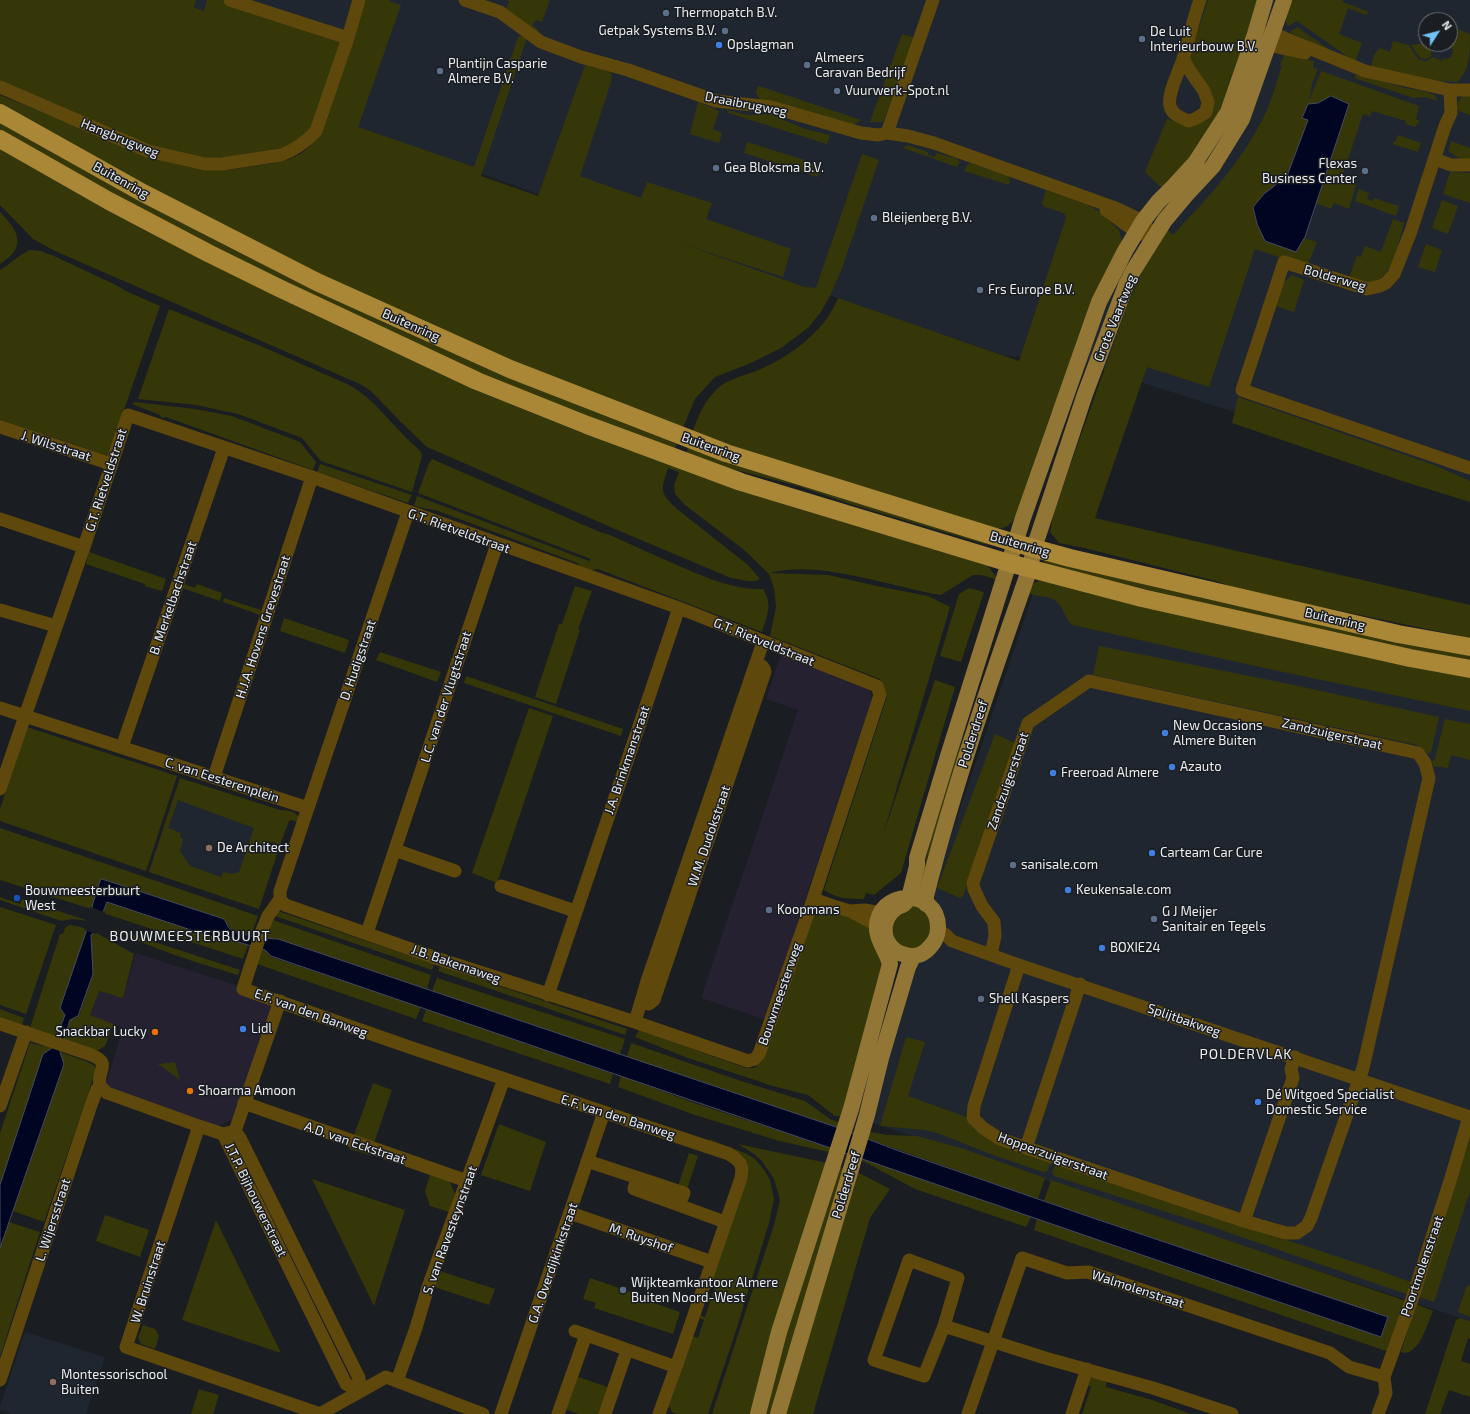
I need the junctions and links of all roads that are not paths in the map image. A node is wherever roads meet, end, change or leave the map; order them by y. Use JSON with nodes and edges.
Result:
{"nodes":[{"id":1,"x":230,"y":0,"type":"edge"},
{"id":2,"x":359,"y":0,"type":"edge"},
{"id":3,"x":465,"y":0,"type":"edge"},
{"id":4,"x":932,"y":0,"type":"edge"},
{"id":5,"x":1200,"y":0,"type":"edge"},
{"id":6,"x":1265,"y":0,"type":"edge"},
{"id":7,"x":1284,"y":0,"type":"edge"},
{"id":8,"x":1255,"y":34,"type":"junction"},
{"id":9,"x":348,"y":38,"type":"junction"},
{"id":10,"x":1270,"y":39,"type":"junction"},
{"id":11,"x":1184,"y":58,"type":"dead end"},
{"id":12,"x":0,"y":87,"type":"edge"},
{"id":13,"x":1450,"y":90,"type":"junction"},
{"id":14,"x":1470,"y":90,"type":"edge"},
{"id":15,"x":0,"y":113,"type":"edge"},
{"id":16,"x":887,"y":133,"type":"junction"},
{"id":17,"x":0,"y":139,"type":"edge"},
{"id":18,"x":1435,"y":158,"type":"junction"},
{"id":19,"x":1470,"y":165,"type":"edge"},
{"id":20,"x":1140,"y":227,"type":"junction"},
{"id":21,"x":1154,"y":238,"type":"junction"},
{"id":22,"x":0,"y":427,"type":"edge"},
{"id":23,"x":224,"y":448,"type":"junction"},
{"id":24,"x":111,"y":464,"type":"junction"},
{"id":25,"x":1470,"y":468,"type":"edge"},
{"id":26,"x":312,"y":477,"type":"junction"},
{"id":27,"x":408,"y":512,"type":"junction"},
{"id":28,"x":0,"y":519,"type":"edge"},
{"id":29,"x":1015,"y":543,"type":"junction"},
{"id":30,"x":497,"y":544,"type":"junction"},
{"id":31,"x":84,"y":547,"type":"junction"},
{"id":32,"x":1034,"y":548,"type":"junction"},
{"id":33,"x":1010,"y":563,"type":"junction"},
{"id":34,"x":1030,"y":568,"type":"junction"},
{"id":35,"x":679,"y":608,"type":"junction"},
{"id":36,"x":0,"y":610,"type":"edge"},
{"id":37,"x":56,"y":626,"type":"junction"},
{"id":38,"x":763,"y":642,"type":"junction"},
{"id":39,"x":1470,"y":647,"type":"edge"},
{"id":40,"x":1470,"y":669,"type":"edge"},
{"id":41,"x":0,"y":708,"type":"edge"},
{"id":42,"x":25,"y":716,"type":"junction"},
{"id":43,"x":122,"y":747,"type":"junction"},
{"id":44,"x":214,"y":777,"type":"junction"},
{"id":45,"x":0,"y":789,"type":"edge"},
{"id":46,"x":308,"y":808,"type":"junction"},
{"id":47,"x":395,"y":850,"type":"junction"},
{"id":48,"x":455,"y":871,"type":"dead end"},
{"id":49,"x":501,"y":886,"type":"dead end"},
{"id":50,"x":906,"y":898,"type":"junction"},
{"id":51,"x":813,"y":899,"type":"junction"},
{"id":52,"x":280,"y":900,"type":"junction"},
{"id":53,"x":926,"y":904,"type":"junction"},
{"id":54,"x":576,"y":911,"type":"junction"},
{"id":55,"x":881,"y":922,"type":"junction"},
{"id":56,"x":367,"y":933,"type":"junction"},
{"id":57,"x":937,"y":935,"type":"junction"},
{"id":58,"x":991,"y":954,"type":"junction"},
{"id":59,"x":913,"y":957,"type":"junction"},
{"id":60,"x":1019,"y":965,"type":"junction"},
{"id":61,"x":1080,"y":984,"type":"junction"},
{"id":62,"x":548,"y":995,"type":"junction"},
{"id":63,"x":280,"y":1002,"type":"junction"},
{"id":64,"x":635,"y":1022,"type":"junction"},
{"id":65,"x":0,"y":1024,"type":"edge"},
{"id":66,"x":26,"y":1032,"type":"junction"},
{"id":67,"x":1295,"y":1057,"type":"junction"},
{"id":68,"x":504,"y":1079,"type":"junction"},
{"id":69,"x":1359,"y":1079,"type":"junction"},
{"id":70,"x":100,"y":1086,"type":"junction"},
{"id":71,"x":244,"y":1103,"type":"junction"},
{"id":72,"x":0,"y":1106,"type":"edge"},
{"id":73,"x":604,"y":1112,"type":"junction"},
{"id":74,"x":1470,"y":1117,"type":"edge"},
{"id":75,"x":199,"y":1126,"type":"junction"},
{"id":76,"x":229,"y":1132,"type":"junction"},
{"id":77,"x":1026,"y":1148,"type":"junction"},
{"id":78,"x":588,"y":1161,"type":"junction"},
{"id":79,"x":467,"y":1181,"type":"junction"},
{"id":80,"x":570,"y":1213,"type":"junction"},
{"id":81,"x":1244,"y":1221,"type":"junction"},
{"id":82,"x":725,"y":1222,"type":"junction"},
{"id":83,"x":300,"y":1261,"type":"junction"},
{"id":84,"x":712,"y":1262,"type":"junction"},
{"id":85,"x":288,"y":1267,"type":"junction"},
{"id":86,"x":944,"y":1326,"type":"junction"},
{"id":87,"x":993,"y":1341,"type":"junction"},
{"id":88,"x":627,"y":1350,"type":"junction"},
{"id":89,"x":676,"y":1367,"type":"junction"},
{"id":90,"x":1087,"y":1369,"type":"junction"},
{"id":91,"x":1384,"y":1377,"type":"junction"},
{"id":92,"x":0,"y":1380,"type":"edge"},
{"id":93,"x":397,"y":1381,"type":"junction"},
{"id":94,"x":359,"y":1391,"type":"junction"},
{"id":95,"x":320,"y":1414,"type":"edge"},
{"id":96,"x":483,"y":1414,"type":"edge"},
{"id":97,"x":501,"y":1414,"type":"edge"},
{"id":98,"x":558,"y":1414,"type":"edge"},
{"id":99,"x":605,"y":1414,"type":"edge"},
{"id":100,"x":659,"y":1414,"type":"edge"},
{"id":101,"x":758,"y":1414,"type":"edge"},
{"id":102,"x":778,"y":1414,"type":"edge"},
{"id":103,"x":968,"y":1414,"type":"edge"},
{"id":104,"x":1072,"y":1414,"type":"edge"},
{"id":105,"x":1232,"y":1414,"type":"edge"},
{"id":106,"x":1378,"y":1414,"type":"edge"}],
"edges":[{"from":1,"to":9,"type":"street"},
{"from":2,"to":9,"type":"street","name":"Hangbrugweg"},
{"from":3,"to":16,"type":"street","name":"Draaibrugweg"},
{"from":4,"to":16,"type":"street"},
{"from":5,"to":11,"type":"street"},
{"from":6,"to":8,"type":"main road","name":"Grote Vaartweg"},
{"from":7,"to":10,"type":"main road","name":"Grote Vaartweg"},
{"from":8,"to":10,"type":"street"},
{"from":8,"to":20,"type":"main road","name":"Grote Vaartweg"},
{"from":9,"to":12,"type":"street","name":"Hangbrugweg"},
{"from":10,"to":13,"type":"street"},
{"from":10,"to":21,"type":"main road","name":"Grote Vaartweg"},
{"from":13,"to":14,"type":"street"},
{"from":13,"to":18,"type":"street","name":"Bolderweg"},
{"from":15,"to":29,"type":"highway","name":"Buitenring"},
{"from":16,"to":20,"type":"street","name":"Draaibrugweg"},
{"from":17,"to":33,"type":"highway","name":"Buitenring"},
{"from":18,"to":19,"type":"street"},
{"from":18,"to":25,"type":"street","name":"Bolderweg"},
{"from":20,"to":21,"type":"street"},
{"from":20,"to":29,"type":"main road","name":"Grote Vaartweg"},
{"from":21,"to":32,"type":"main road","name":"Grote Vaartweg"},
{"from":22,"to":24,"type":"street","name":"J. Wilsstraat"},
{"from":23,"to":24,"type":"street","name":"G.T. Rietveldstraat"},
{"from":23,"to":26,"type":"street","name":"G.T. Rietveldstraat"},
{"from":23,"to":43,"type":"street","name":"B. Merkelbachstraat"},
{"from":24,"to":31,"type":"street","name":"G.T. Rietveldstraat"},
{"from":26,"to":27,"type":"street","name":"G.T. Rietveldstraat"},
{"from":26,"to":44,"type":"street","name":"H.J.A. Hovens Grevestraat"},
{"from":27,"to":30,"type":"street","name":"G.T. Rietveldstraat"},
{"from":27,"to":46,"type":"street","name":"D. Hudigstraat"},
{"from":28,"to":31,"type":"street"},
{"from":29,"to":32,"type":"highway","name":"Buitenring"},
{"from":29,"to":33,"type":"main road","name":"Grote Vaartweg"},
{"from":30,"to":35,"type":"street","name":"G.T. Rietveldstraat"},
{"from":30,"to":47,"type":"street","name":"L.C. van der Vlugtstraat"},
{"from":31,"to":37,"type":"street","name":"G.T. Rietveldstraat"},
{"from":32,"to":34,"type":"main road","name":"Grote Vaartweg"},
{"from":32,"to":39,"type":"highway","name":"Buitenring"},
{"from":33,"to":34,"type":"highway","name":"Buitenring"},
{"from":33,"to":50,"type":"main road","name":"Polderdreef"},
{"from":34,"to":40,"type":"highway","name":"Buitenring"},
{"from":34,"to":53,"type":"main road","name":"Polderdreef"},
{"from":35,"to":38,"type":"street","name":"G.T. Rietveldstraat"},
{"from":35,"to":54,"type":"street","name":"J.A. Brinkmanstraat"},
{"from":36,"to":37,"type":"street"},
{"from":37,"to":42,"type":"street","name":"G.T. Rietveldstraat"},
{"from":38,"to":51,"type":"street","name":"G.T. Rietveldstraat"},
{"from":38,"to":64,"type":"street","name":"W.M. Dudokstraat"},
{"from":41,"to":42,"type":"street","name":"C. van Eesterenplein"},
{"from":42,"to":43,"type":"street","name":"C. van Eesterenplein"},
{"from":42,"to":45,"type":"street"},
{"from":43,"to":44,"type":"street","name":"C. van Eesterenplein"},
{"from":44,"to":46,"type":"street","name":"C. van Eesterenplein"},
{"from":46,"to":52,"type":"street"},
{"from":47,"to":48,"type":"street"},
{"from":47,"to":56,"type":"street","name":"L.C. van der Vlugtstraat"},
{"from":49,"to":54,"type":"street"},
{"from":50,"to":53,"type":"main road"},
{"from":50,"to":55,"type":"main road"},
{"from":51,"to":55,"type":"street"},
{"from":51,"to":64,"type":"street","name":"Bouwmeesterweg"},
{"from":52,"to":56,"type":"street","name":"J.B. Bakemaweg"},
{"from":52,"to":63,"type":"street","name":"E.F. van den Banweg"},
{"from":53,"to":57,"type":"main road"},
{"from":54,"to":62,"type":"street","name":"J.A. Brinkmanstraat"},
{"from":55,"to":59,"type":"main road"},
{"from":55,"to":101,"type":"main road","name":"Polderdreef"},
{"from":56,"to":62,"type":"street","name":"J.B. Bakemaweg"},
{"from":57,"to":58,"type":"street","name":"Splijtbakweg"},
{"from":57,"to":59,"type":"main road"},
{"from":58,"to":60,"type":"street","name":"Splijtbakweg"},
{"from":58,"to":69,"type":"street","name":"Zandzuigerstraat"},
{"from":59,"to":102,"type":"main road","name":"Polderdreef"},
{"from":60,"to":61,"type":"street","name":"Splijtbakweg"},
{"from":60,"to":77,"type":"street","name":"Hopperzuigerstraat"},
{"from":61,"to":67,"type":"street","name":"Splijtbakweg"},
{"from":61,"to":77,"type":"street"},
{"from":62,"to":64,"type":"street","name":"J.B. Bakemaweg"},
{"from":63,"to":68,"type":"street","name":"E.F. van den Banweg"},
{"from":63,"to":71,"type":"street"},
{"from":65,"to":66,"type":"street"},
{"from":66,"to":70,"type":"street","name":"L. Wijersstraat"},
{"from":66,"to":72,"type":"street"},
{"from":67,"to":69,"type":"street","name":"Splijtbakweg"},
{"from":67,"to":81,"type":"street"},
{"from":68,"to":73,"type":"street","name":"E.F. van den Banweg"},
{"from":68,"to":79,"type":"street","name":"S. van Ravesteynstraat"},
{"from":69,"to":74,"type":"street","name":"Splijtbakweg"},
{"from":69,"to":81,"type":"street","name":"Hopperzuigerstraat"},
{"from":70,"to":75,"type":"street"},
{"from":70,"to":92,"type":"street","name":"L. Wijersstraat"},
{"from":71,"to":76,"type":"street"},
{"from":71,"to":79,"type":"street","name":"A.D. van Eckstraat"},
{"from":73,"to":78,"type":"street","name":"G.A. Overdijkinkstraat"},
{"from":73,"to":82,"type":"street","name":"E.F. van den Banweg"},
{"from":74,"to":91,"type":"street","name":"Poortmolenstraat"},
{"from":75,"to":76,"type":"street"},
{"from":75,"to":95,"type":"street","name":"W. Bruinstraat"},
{"from":76,"to":83,"type":"street","name":"J.T.P. Bijhouwerstraat"},
{"from":76,"to":85,"type":"street","name":"J.T.P. Bijhouwerstraat"},
{"from":77,"to":81,"type":"street","name":"Hopperzuigerstraat"},
{"from":78,"to":80,"type":"street","name":"G.A. Overdijkinkstraat"},
{"from":78,"to":82,"type":"street"},
{"from":79,"to":93,"type":"street","name":"S. van Ravesteynstraat"},
{"from":80,"to":84,"type":"street","name":"M. Ruyshof"},
{"from":80,"to":97,"type":"street","name":"G.A. Overdijkinkstraat"},
{"from":82,"to":84,"type":"street","name":"E.F. van den Banweg"},
{"from":83,"to":85,"type":"street","name":"J.T.P. Bijhouwerstraat"},
{"from":83,"to":94,"type":"street","name":"J.T.P. Bijhouwerstraat"},
{"from":84,"to":89,"type":"street","name":"E.F. van den Banweg"},
{"from":85,"to":94,"type":"street","name":"J.T.P. Bijhouwerstraat"},
{"from":86,"to":86,"type":"street"},
{"from":86,"to":87,"type":"street"},
{"from":87,"to":90,"type":"street"},
{"from":87,"to":91,"type":"street","name":"Walmolenstraat"},
{"from":87,"to":103,"type":"street","name":"Walmolenstraat"},
{"from":88,"to":89,"type":"street"},
{"from":88,"to":98,"type":"street"},
{"from":88,"to":99,"type":"street"},
{"from":89,"to":100,"type":"street","name":"E.F. van den Banweg"},
{"from":90,"to":104,"type":"street"},
{"from":90,"to":105,"type":"street"},
{"from":91,"to":106,"type":"street","name":"Poortmolenstraat"},
{"from":93,"to":94,"type":"street"},
{"from":93,"to":96,"type":"street"},
{"from":94,"to":95,"type":"street","name":"W. Bruinstraat"}]}
